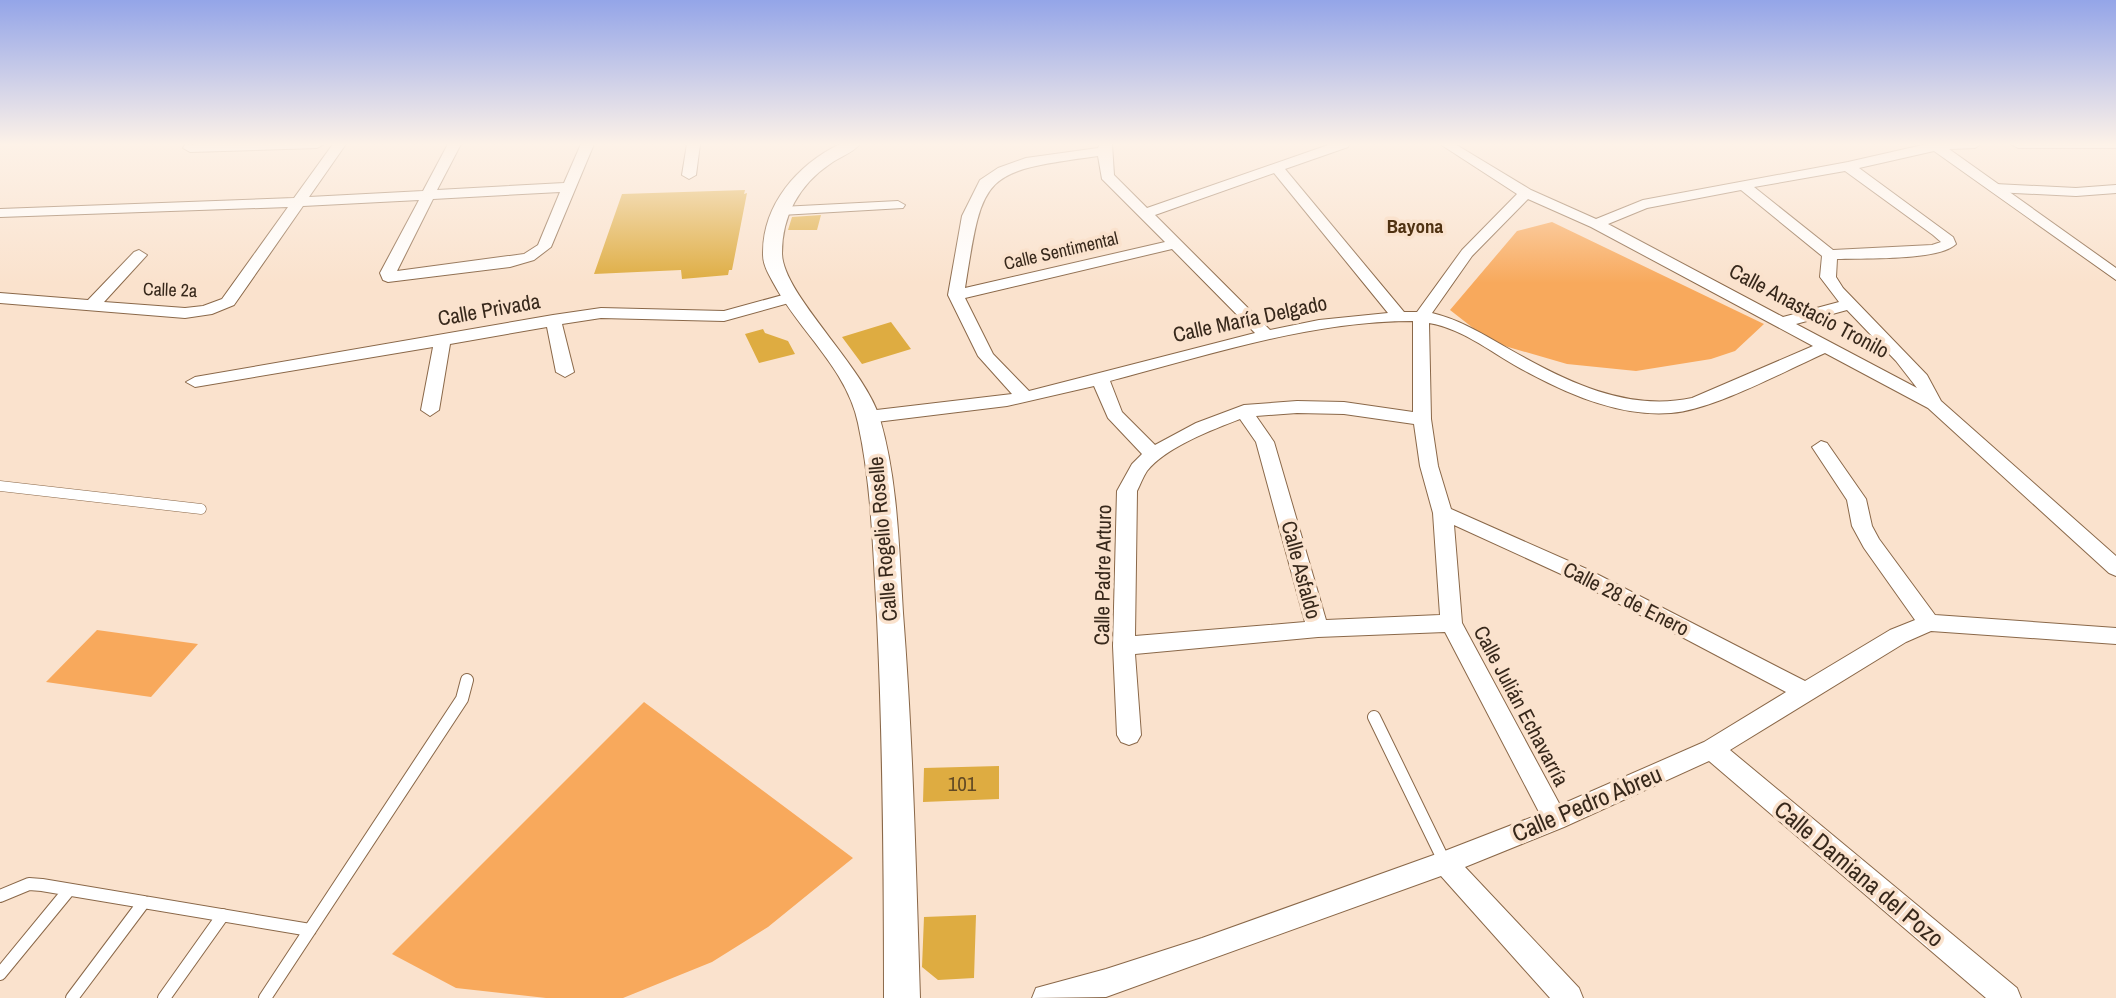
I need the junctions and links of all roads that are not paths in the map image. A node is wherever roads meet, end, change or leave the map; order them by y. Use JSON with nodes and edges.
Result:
{"nodes":[{"id":1,"x":306,"y":191,"type":"edge"},
{"id":2,"x":428,"y":191,"type":"edge"},
{"id":3,"x":505,"y":191,"type":"edge"},
{"id":4,"x":567,"y":191,"type":"edge"},
{"id":5,"x":792,"y":191,"type":"edge"},
{"id":6,"x":981,"y":191,"type":"edge"},
{"id":7,"x":1122,"y":191,"type":"edge"},
{"id":8,"x":1210,"y":191,"type":"edge"},
{"id":9,"x":1295,"y":191,"type":"edge"},
{"id":10,"x":1718,"y":191,"type":"edge"},
{"id":11,"x":1750,"y":191,"type":"edge"},
{"id":12,"x":1882,"y":191,"type":"edge"},
{"id":13,"x":1999,"y":191,"type":"edge"},
{"id":14,"x":2039,"y":191,"type":"edge"},
{"id":15,"x":2088,"y":191,"type":"edge"},
{"id":16,"x":1526,"y":192,"type":"joint"},
{"id":17,"x":426,"y":195,"type":"junction"},
{"id":18,"x":298,"y":202,"type":"junction"},
{"id":19,"x":898,"y":205,"type":"dead end"},
{"id":20,"x":781,"y":211,"type":"junction"},
{"id":21,"x":0,"y":213,"type":"edge"},
{"id":22,"x":1145,"y":214,"type":"junction"},
{"id":23,"x":1596,"y":224,"type":"junction"},
{"id":24,"x":1175,"y":244,"type":"junction"},
{"id":25,"x":139,"y":255,"type":"dead end"},
{"id":26,"x":1829,"y":255,"type":"junction"},
{"id":27,"x":2112,"y":268,"type":"edge"},
{"id":28,"x":956,"y":295,"type":"junction"},
{"id":29,"x":0,"y":298,"type":"edge"},
{"id":30,"x":790,"y":298,"type":"junction"},
{"id":31,"x":93,"y":304,"type":"junction"},
{"id":32,"x":1848,"y":305,"type":"junction"},
{"id":33,"x":1399,"y":317,"type":"junction"},
{"id":34,"x":1421,"y":317,"type":"junction"},
{"id":35,"x":553,"y":320,"type":"junction"},
{"id":36,"x":1783,"y":322,"type":"junction"},
{"id":37,"x":1266,"y":335,"type":"junction"},
{"id":38,"x":443,"y":338,"type":"junction"},
{"id":39,"x":1825,"y":347,"type":"junction"},
{"id":40,"x":565,"y":372,"type":"dead end"},
{"id":41,"x":1100,"y":378,"type":"junction"},
{"id":42,"x":195,"y":382,"type":"dead end"},
{"id":43,"x":1025,"y":397,"type":"junction"},
{"id":44,"x":1934,"y":404,"type":"junction"},
{"id":45,"x":430,"y":410,"type":"dead end"},
{"id":46,"x":1244,"y":411,"type":"junction"},
{"id":47,"x":868,"y":417,"type":"junction"},
{"id":48,"x":1422,"y":419,"type":"junction"},
{"id":49,"x":1821,"y":447,"type":"dead end"},
{"id":50,"x":1153,"y":454,"type":"junction"},
{"id":51,"x":0,"y":486,"type":"edge"},
{"id":52,"x":201,"y":509,"type":"dead end"},
{"id":53,"x":1443,"y":513,"type":"junction"},
{"id":54,"x":2116,"y":568,"type":"edge"},
{"id":55,"x":1451,"y":623,"type":"junction"},
{"id":56,"x":1929,"y":623,"type":"junction"},
{"id":57,"x":1318,"y":629,"type":"junction"},
{"id":58,"x":2116,"y":636,"type":"edge"},
{"id":59,"x":1124,"y":646,"type":"junction"},
{"id":60,"x":467,"y":680,"type":"dead end"},
{"id":61,"x":1806,"y":692,"type":"junction"},
{"id":62,"x":1374,"y":717,"type":"dead end"},
{"id":63,"x":1129,"y":735,"type":"dead end"},
{"id":64,"x":1712,"y":749,"type":"junction"},
{"id":65,"x":1555,"y":819,"type":"junction"},
{"id":66,"x":1445,"y":863,"type":"junction"},
{"id":67,"x":69,"y":890,"type":"junction"},
{"id":68,"x":0,"y":895,"type":"edge"},
{"id":69,"x":145,"y":902,"type":"junction"},
{"id":70,"x":223,"y":915,"type":"junction"},
{"id":71,"x":310,"y":930,"type":"junction"},
{"id":72,"x":0,"y":974,"type":"edge"},
{"id":73,"x":72,"y":998,"type":"edge"},
{"id":74,"x":164,"y":998,"type":"edge"},
{"id":75,"x":265,"y":998,"type":"edge"},
{"id":76,"x":902,"y":998,"type":"edge"},
{"id":77,"x":1046,"y":998,"type":"edge"},
{"id":78,"x":1569,"y":998,"type":"edge"},
{"id":79,"x":2007,"y":998,"type":"edge"}],
"edges":[{"from":1,"to":18,"type":"street","name":"Calle 2a"},
{"from":2,"to":17,"type":"street"},
{"from":3,"to":17,"type":"street"},
{"from":4,"to":17,"type":"street"},
{"from":5,"to":20,"type":"street","name":"Calle Rogelio Roselle"},
{"from":6,"to":28,"type":"street"},
{"from":7,"to":22,"type":"street"},
{"from":8,"to":22,"type":"street"},
{"from":9,"to":33,"type":"street"},
{"from":10,"to":23,"type":"street"},
{"from":11,"to":26,"type":"street"},
{"from":12,"to":26,"type":"street"},
{"from":13,"to":27,"type":"street"},
{"from":14,"to":15,"type":"lane"},
{"from":16,"to":23,"type":"street","name":"Calle Anastacio Tronilo"},
{"from":16,"to":34,"type":"street"},
{"from":17,"to":18,"type":"street"},
{"from":18,"to":21,"type":"street"},
{"from":18,"to":31,"type":"street","name":"Calle 2a"},
{"from":19,"to":20,"type":"street"},
{"from":20,"to":30,"type":"street","name":"Calle Rogelio Roselle"},
{"from":22,"to":24,"type":"street"},
{"from":23,"to":36,"type":"street","name":"Calle Anastacio Tronilo"},
{"from":24,"to":28,"type":"street","name":"Calle Sentimental"},
{"from":24,"to":37,"type":"street"},
{"from":25,"to":31,"type":"street"},
{"from":26,"to":32,"type":"street"},
{"from":28,"to":43,"type":"street"},
{"from":29,"to":31,"type":"street","name":"Calle 2a"},
{"from":30,"to":35,"type":"street","name":"Calle Privada"},
{"from":30,"to":47,"type":"street","name":"Calle Rogelio Roselle"},
{"from":32,"to":36,"type":"street"},
{"from":32,"to":44,"type":"street"},
{"from":33,"to":34,"type":"street","name":"Calle María Delgado"},
{"from":33,"to":37,"type":"street","name":"Calle María Delgado"},
{"from":34,"to":39,"type":"street","name":"Calle María Delgado"},
{"from":34,"to":48,"type":"street","name":"Calle Julián Echavarría"},
{"from":35,"to":38,"type":"street","name":"Calle Privada"},
{"from":35,"to":40,"type":"street"},
{"from":36,"to":39,"type":"street","name":"Calle Anastacio Tronilo"},
{"from":37,"to":41,"type":"street","name":"Calle María Delgado"},
{"from":38,"to":42,"type":"street","name":"Calle Privada"},
{"from":38,"to":45,"type":"street"},
{"from":39,"to":44,"type":"street","name":"Calle Anastacio Tronilo"},
{"from":41,"to":43,"type":"street","name":"Calle María Delgado"},
{"from":41,"to":50,"type":"street"},
{"from":43,"to":47,"type":"street","name":"Calle María Delgado"},
{"from":44,"to":54,"type":"street","name":"Calle Anastacio Tronilo"},
{"from":46,"to":48,"type":"street","name":"Calle Padre Arturo"},
{"from":46,"to":50,"type":"street","name":"Calle Padre Arturo"},
{"from":46,"to":57,"type":"street","name":"Calle Asfaldo"},
{"from":47,"to":76,"type":"street","name":"Calle Rogelio Roselle"},
{"from":48,"to":53,"type":"street","name":"Calle Julián Echavarría"},
{"from":49,"to":56,"type":"street"},
{"from":50,"to":59,"type":"street","name":"Calle Padre Arturo"},
{"from":51,"to":52,"type":"lane"},
{"from":53,"to":55,"type":"street","name":"Calle Julián Echavarría"},
{"from":53,"to":61,"type":"street","name":"Calle 28 de Enero"},
{"from":55,"to":57,"type":"street"},
{"from":55,"to":65,"type":"street","name":"Calle Julián Echavarría"},
{"from":56,"to":58,"type":"street","name":"Calle Pedro Abreu"},
{"from":56,"to":61,"type":"street","name":"Calle Pedro Abreu"},
{"from":57,"to":59,"type":"street","name":"Calle Asfaldo"},
{"from":59,"to":63,"type":"street","name":"Calle Padre Arturo"},
{"from":60,"to":71,"type":"lane"},
{"from":61,"to":64,"type":"street","name":"Calle Pedro Abreu"},
{"from":62,"to":66,"type":"lane"},
{"from":64,"to":65,"type":"street","name":"Calle Pedro Abreu"},
{"from":64,"to":79,"type":"street","name":"Calle Damiana del Pozo"},
{"from":65,"to":66,"type":"street","name":"Calle Pedro Abreu"},
{"from":66,"to":77,"type":"street","name":"Calle Pedro Abreu"},
{"from":66,"to":78,"type":"street"},
{"from":67,"to":68,"type":"lane"},
{"from":67,"to":69,"type":"lane"},
{"from":67,"to":72,"type":"lane"},
{"from":69,"to":70,"type":"lane"},
{"from":69,"to":73,"type":"lane"},
{"from":70,"to":71,"type":"lane"},
{"from":70,"to":74,"type":"lane"},
{"from":71,"to":75,"type":"lane"}]}
